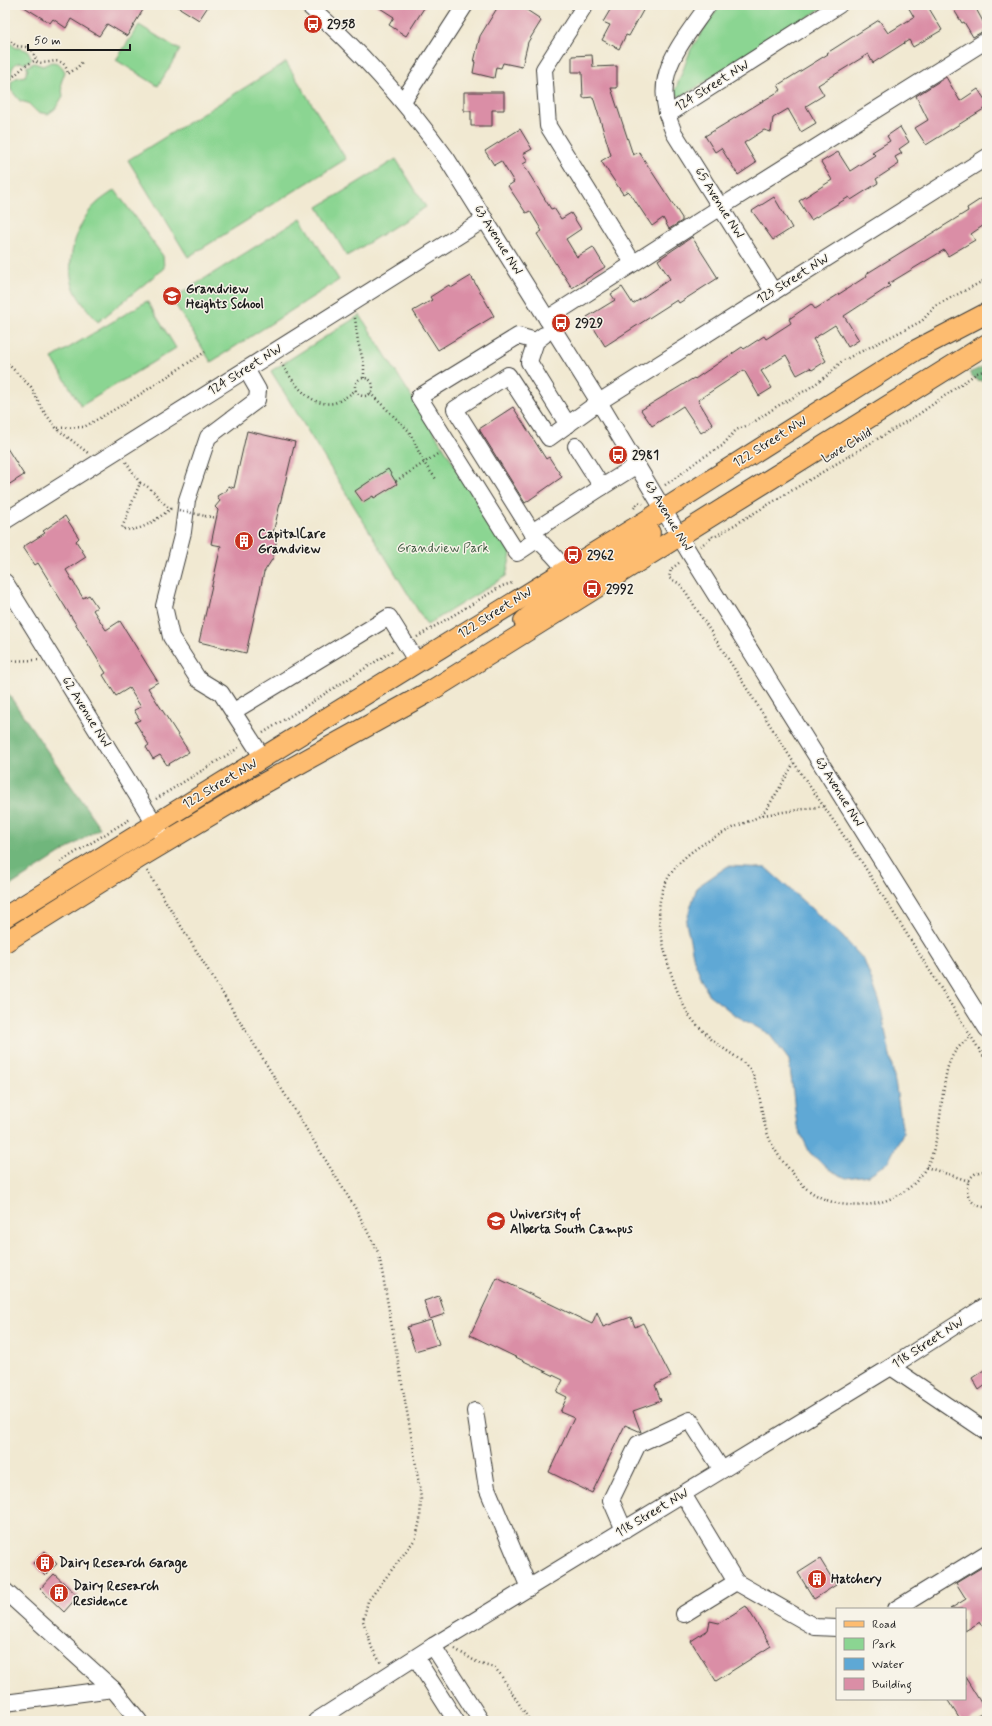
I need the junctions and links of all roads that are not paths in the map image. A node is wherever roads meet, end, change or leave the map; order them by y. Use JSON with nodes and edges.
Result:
{"nodes":[{"id":1,"x":308,"y":5,"type":"edge"},
{"id":2,"x":465,"y":5,"type":"edge"},
{"id":3,"x":585,"y":5,"type":"edge"},
{"id":4,"x":708,"y":5,"type":"edge"},
{"id":5,"x":839,"y":5,"type":"edge"},
{"id":6,"x":987,"y":40,"type":"edge"},
{"id":7,"x":403,"y":101,"type":"junction"},
{"id":8,"x":667,"y":114,"type":"junction"},
{"id":9,"x":987,"y":157,"type":"edge"},
{"id":10,"x":721,"y":207,"type":"junction"},
{"id":11,"x":485,"y":219,"type":"junction"},
{"id":12,"x":633,"y":263,"type":"junction"},
{"id":13,"x":773,"y":291,"type":"junction"},
{"id":14,"x":987,"y":313,"type":"edge"},
{"id":15,"x":550,"y":324,"type":"junction"},
{"id":16,"x":536,"y":341,"type":"junction"},
{"id":17,"x":987,"y":344,"type":"edge"},
{"id":18,"x":529,"y":362,"type":"junction"},
{"id":19,"x":246,"y":369,"type":"junction"},
{"id":20,"x":508,"y":375,"type":"junction"},
{"id":21,"x":599,"y":402,"type":"junction"},
{"id":22,"x":568,"y":425,"type":"junction"},
{"id":23,"x":576,"y":446,"type":"dead end"},
{"id":24,"x":637,"y":465,"type":"junction"},
{"id":25,"x":602,"y":487,"type":"junction"},
{"id":26,"x":663,"y":509,"type":"junction"},
{"id":27,"x":5,"y":521,"type":"edge"},
{"id":28,"x":535,"y":535,"type":"junction"},
{"id":29,"x":679,"y":535,"type":"junction"},
{"id":30,"x":565,"y":570,"type":"junction"},
{"id":31,"x":5,"y":582,"type":"edge"},
{"id":32,"x":417,"y":662,"type":"junction"},
{"id":33,"x":475,"y":663,"type":"junction"},
{"id":34,"x":234,"y":711,"type":"junction"},
{"id":35,"x":263,"y":758,"type":"junction"},
{"id":36,"x":155,"y":823,"type":"junction"},
{"id":37,"x":166,"y":842,"type":"junction"},
{"id":38,"x":5,"y":918,"type":"edge"},
{"id":39,"x":5,"y":942,"type":"edge"},
{"id":40,"x":987,"y":1029,"type":"edge"},
{"id":41,"x":987,"y":1305,"type":"edge"},
{"id":42,"x":891,"y":1367,"type":"junction"},
{"id":43,"x":474,"y":1411,"type":"dead end"},
{"id":44,"x":987,"y":1432,"type":"edge"},
{"id":45,"x":722,"y":1470,"type":"junction"},
{"id":46,"x":683,"y":1494,"type":"junction"},
{"id":47,"x":624,"y":1530,"type":"junction"},
{"id":48,"x":987,"y":1553,"type":"edge"},
{"id":49,"x":736,"y":1582,"type":"junction"},
{"id":50,"x":530,"y":1588,"type":"junction"},
{"id":51,"x":5,"y":1591,"type":"edge"},
{"id":52,"x":898,"y":1608,"type":"edge"},
{"id":53,"x":684,"y":1614,"type":"dead end"},
{"id":54,"x":836,"y":1628,"type":"edge"},
{"id":55,"x":438,"y":1644,"type":"junction"},
{"id":56,"x":416,"y":1658,"type":"junction"},
{"id":57,"x":113,"y":1689,"type":"junction"},
{"id":58,"x":5,"y":1703,"type":"edge"},
{"id":59,"x":139,"y":1721,"type":"edge"},
{"id":60,"x":316,"y":1721,"type":"edge"},
{"id":61,"x":456,"y":1721,"type":"edge"},
{"id":62,"x":481,"y":1721,"type":"edge"}],
"edges":[{"from":1,"to":7,"type":"street","name":"63 Avenue NW"},
{"from":2,"to":7,"type":"street"},
{"from":3,"to":12,"type":"street"},
{"from":4,"to":8,"type":"street","name":"124 Street NW"},
{"from":5,"to":8,"type":"street","name":"124 Street NW"},
{"from":6,"to":10,"type":"street"},
{"from":7,"to":11,"type":"street","name":"63 Avenue NW"},
{"from":8,"to":10,"type":"street","name":"65 Avenue NW"},
{"from":9,"to":13,"type":"street","name":"123 Street NW"},
{"from":10,"to":12,"type":"street"},
{"from":10,"to":13,"type":"street","name":"65 Avenue NW"},
{"from":11,"to":15,"type":"street","name":"63 Avenue NW"},
{"from":11,"to":19,"type":"street","name":"124 Street NW"},
{"from":12,"to":15,"type":"street"},
{"from":13,"to":21,"type":"street","name":"123 Street NW"},
{"from":14,"to":26,"type":"main road","name":"122 Street NW"},
{"from":15,"to":16,"type":"street"},
{"from":15,"to":21,"type":"street","name":"63 Avenue NW"},
{"from":16,"to":18,"type":"street"},
{"from":16,"to":28,"type":"street"},
{"from":17,"to":29,"type":"main road","name":"122 Street NW"},
{"from":18,"to":20,"type":"street"},
{"from":18,"to":22,"type":"street"},
{"from":19,"to":27,"type":"street","name":"124 Street NW"},
{"from":19,"to":34,"type":"street"},
{"from":20,"to":22,"type":"street","name":"123 Street NW"},
{"from":20,"to":28,"type":"street"},
{"from":21,"to":22,"type":"street","name":"123 Street NW"},
{"from":21,"to":24,"type":"street","name":"63 Avenue NW"},
{"from":23,"to":25,"type":"street"},
{"from":24,"to":25,"type":"street"},
{"from":24,"to":26,"type":"street","name":"63 Avenue NW"},
{"from":25,"to":28,"type":"street"},
{"from":26,"to":29,"type":"street","name":"63 Avenue NW"},
{"from":26,"to":30,"type":"main road","name":"122 Street NW"},
{"from":26,"to":33,"type":"main road"},
{"from":28,"to":30,"type":"street"},
{"from":29,"to":33,"type":"main road","name":"122 Street NW"},
{"from":29,"to":40,"type":"street","name":"63 Avenue NW"},
{"from":30,"to":32,"type":"main road","name":"122 Street NW"},
{"from":31,"to":36,"type":"street","name":"62 Avenue NW"},
{"from":32,"to":34,"type":"street"},
{"from":32,"to":35,"type":"main road","name":"122 Street NW"},
{"from":33,"to":37,"type":"main road","name":"122 Street NW"},
{"from":34,"to":35,"type":"street"},
{"from":35,"to":36,"type":"main road","name":"122 Street NW"},
{"from":36,"to":37,"type":"street","name":"62 Avenue NW"},
{"from":36,"to":38,"type":"main road","name":"122 Street NW"},
{"from":37,"to":39,"type":"main road","name":"122 Street NW"},
{"from":41,"to":42,"type":"street","name":"118 Street NW"},
{"from":42,"to":44,"type":"street"},
{"from":42,"to":45,"type":"street","name":"118 Street NW"},
{"from":43,"to":50,"type":"street"},
{"from":45,"to":46,"type":"street","name":"118 Street NW"},
{"from":45,"to":47,"type":"street"},
{"from":46,"to":47,"type":"street","name":"118 Street NW"},
{"from":46,"to":49,"type":"street"},
{"from":47,"to":50,"type":"street","name":"118 Street NW"},
{"from":48,"to":52,"type":"street"},
{"from":49,"to":53,"type":"street"},
{"from":49,"to":54,"type":"street"},
{"from":50,"to":55,"type":"street","name":"118 Street NW"},
{"from":51,"to":57,"type":"street"},
{"from":55,"to":56,"type":"street","name":"118 Street NW"},
{"from":55,"to":62,"type":"street"},
{"from":56,"to":60,"type":"street","name":"118 Street NW"},
{"from":56,"to":61,"type":"street"},
{"from":57,"to":58,"type":"street"},
{"from":57,"to":59,"type":"street"}]}
